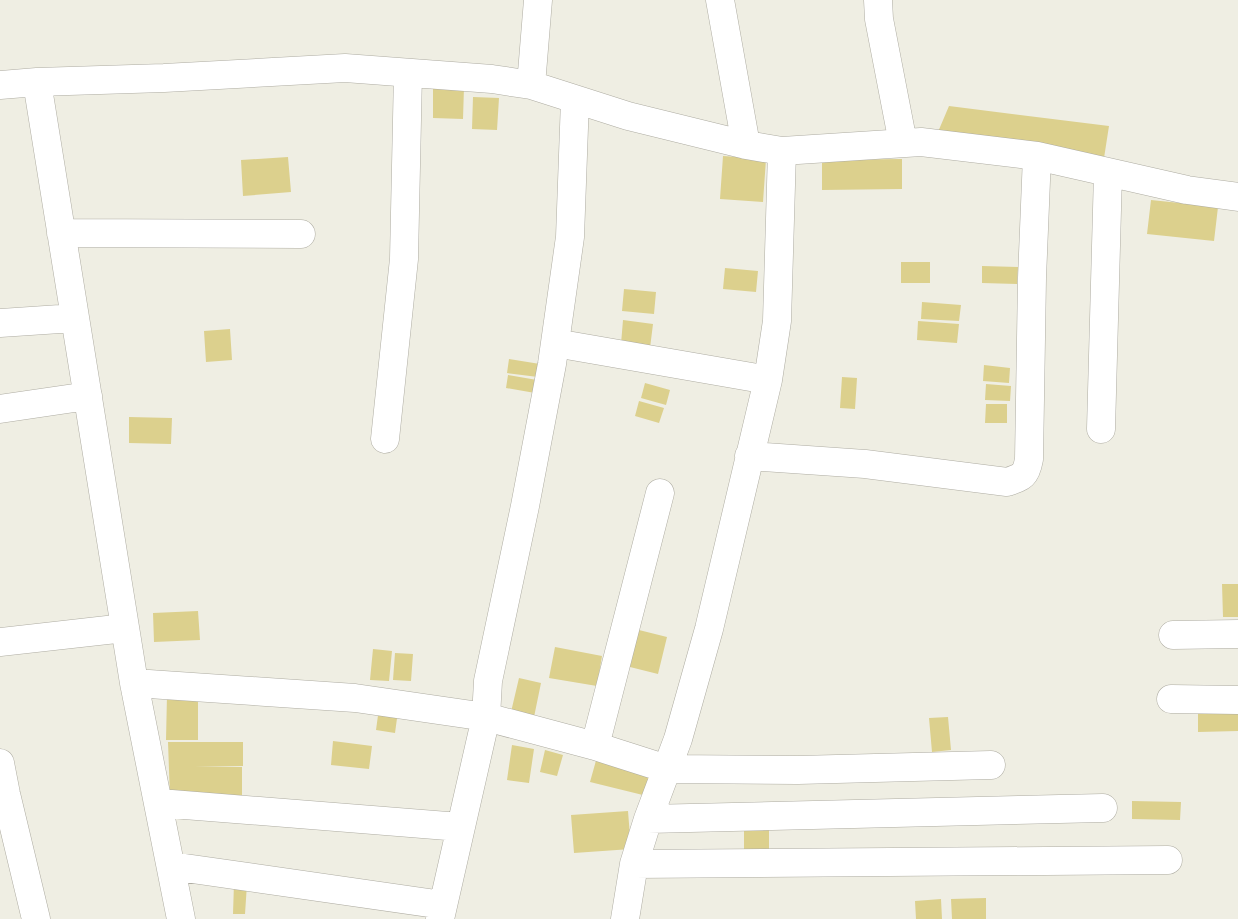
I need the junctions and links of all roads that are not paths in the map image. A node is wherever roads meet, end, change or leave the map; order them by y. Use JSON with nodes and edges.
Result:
{"nodes":[{"id":1,"x":538,"y":0,"type":"edge"},
{"id":2,"x":720,"y":0,"type":"edge"},
{"id":3,"x":878,"y":0,"type":"edge"},
{"id":4,"x":408,"y":73,"type":"junction"},
{"id":5,"x":37,"y":82,"type":"junction"},
{"id":6,"x":0,"y":84,"type":"edge"},
{"id":7,"x":532,"y":85,"type":"junction"},
{"id":8,"x":575,"y":100,"type":"junction"},
{"id":9,"x":903,"y":143,"type":"junction"},
{"id":10,"x":746,"y":145,"type":"junction"},
{"id":11,"x":782,"y":151,"type":"junction"},
{"id":12,"x":1036,"y":156,"type":"junction"},
{"id":13,"x":1108,"y":174,"type":"junction"},
{"id":14,"x":1238,"y":197,"type":"edge"},
{"id":15,"x":61,"y":233,"type":"junction"},
{"id":16,"x":301,"y":234,"type":"dead end"},
{"id":17,"x":75,"y":318,"type":"junction"},
{"id":18,"x":0,"y":323,"type":"edge"},
{"id":19,"x":555,"y":343,"type":"junction"},
{"id":20,"x":768,"y":380,"type":"junction"},
{"id":21,"x":88,"y":396,"type":"junction"},
{"id":22,"x":0,"y":409,"type":"edge"},
{"id":23,"x":1101,"y":429,"type":"dead end"},
{"id":24,"x":385,"y":439,"type":"dead end"},
{"id":25,"x":750,"y":456,"type":"junction"},
{"id":26,"x":660,"y":493,"type":"dead end"},
{"id":27,"x":125,"y":628,"type":"junction"},
{"id":28,"x":1173,"y":634,"type":"dead end"},
{"id":29,"x":1238,"y":634,"type":"edge"},
{"id":30,"x":0,"y":642,"type":"edge"},
{"id":31,"x":134,"y":683,"type":"junction"},
{"id":32,"x":1171,"y":699,"type":"dead end"},
{"id":33,"x":1238,"y":700,"type":"edge"},
{"id":34,"x":486,"y":717,"type":"junction"},
{"id":35,"x":595,"y":746,"type":"junction"},
{"id":36,"x":0,"y":763,"type":"edge"},
{"id":37,"x":991,"y":765,"type":"dead end"},
{"id":38,"x":667,"y":769,"type":"junction"},
{"id":39,"x":159,"y":803,"type":"junction"},
{"id":40,"x":1103,"y":808,"type":"dead end"},
{"id":41,"x":648,"y":819,"type":"junction"},
{"id":42,"x":460,"y":827,"type":"junction"},
{"id":43,"x":1168,"y":860,"type":"dead end"},
{"id":44,"x":634,"y":864,"type":"junction"},
{"id":45,"x":171,"y":866,"type":"junction"},
{"id":46,"x":441,"y":912,"type":"edge"},
{"id":47,"x":36,"y":919,"type":"edge"},
{"id":48,"x":181,"y":919,"type":"edge"},
{"id":49,"x":625,"y":919,"type":"edge"}],
"edges":[{"from":1,"to":7,"type":"street"},
{"from":2,"to":10,"type":"street"},
{"from":3,"to":9,"type":"street"},
{"from":4,"to":5,"type":"street"},
{"from":4,"to":7,"type":"street"},
{"from":4,"to":24,"type":"street"},
{"from":5,"to":6,"type":"street"},
{"from":5,"to":15,"type":"street"},
{"from":7,"to":8,"type":"street"},
{"from":8,"to":10,"type":"street"},
{"from":8,"to":19,"type":"street"},
{"from":9,"to":11,"type":"street"},
{"from":9,"to":12,"type":"street"},
{"from":10,"to":11,"type":"street"},
{"from":11,"to":20,"type":"street"},
{"from":12,"to":13,"type":"street"},
{"from":12,"to":25,"type":"street"},
{"from":13,"to":14,"type":"street"},
{"from":13,"to":23,"type":"street"},
{"from":15,"to":16,"type":"street"},
{"from":15,"to":17,"type":"street"},
{"from":17,"to":18,"type":"street"},
{"from":17,"to":21,"type":"street"},
{"from":19,"to":20,"type":"street"},
{"from":19,"to":34,"type":"street"},
{"from":20,"to":25,"type":"street"},
{"from":21,"to":22,"type":"street"},
{"from":21,"to":27,"type":"street"},
{"from":25,"to":38,"type":"street"},
{"from":26,"to":35,"type":"street"},
{"from":27,"to":30,"type":"street"},
{"from":27,"to":31,"type":"street"},
{"from":28,"to":29,"type":"street"},
{"from":31,"to":34,"type":"street"},
{"from":31,"to":39,"type":"street"},
{"from":32,"to":33,"type":"street"},
{"from":34,"to":35,"type":"street"},
{"from":34,"to":42,"type":"street"},
{"from":35,"to":38,"type":"street"},
{"from":36,"to":47,"type":"street"},
{"from":37,"to":38,"type":"street"},
{"from":38,"to":41,"type":"street"},
{"from":39,"to":42,"type":"street"},
{"from":39,"to":45,"type":"street"},
{"from":40,"to":41,"type":"street"},
{"from":41,"to":44,"type":"street"},
{"from":42,"to":46,"type":"street"},
{"from":43,"to":44,"type":"street"},
{"from":44,"to":49,"type":"street"},
{"from":45,"to":46,"type":"street"},
{"from":45,"to":48,"type":"street"}]}
